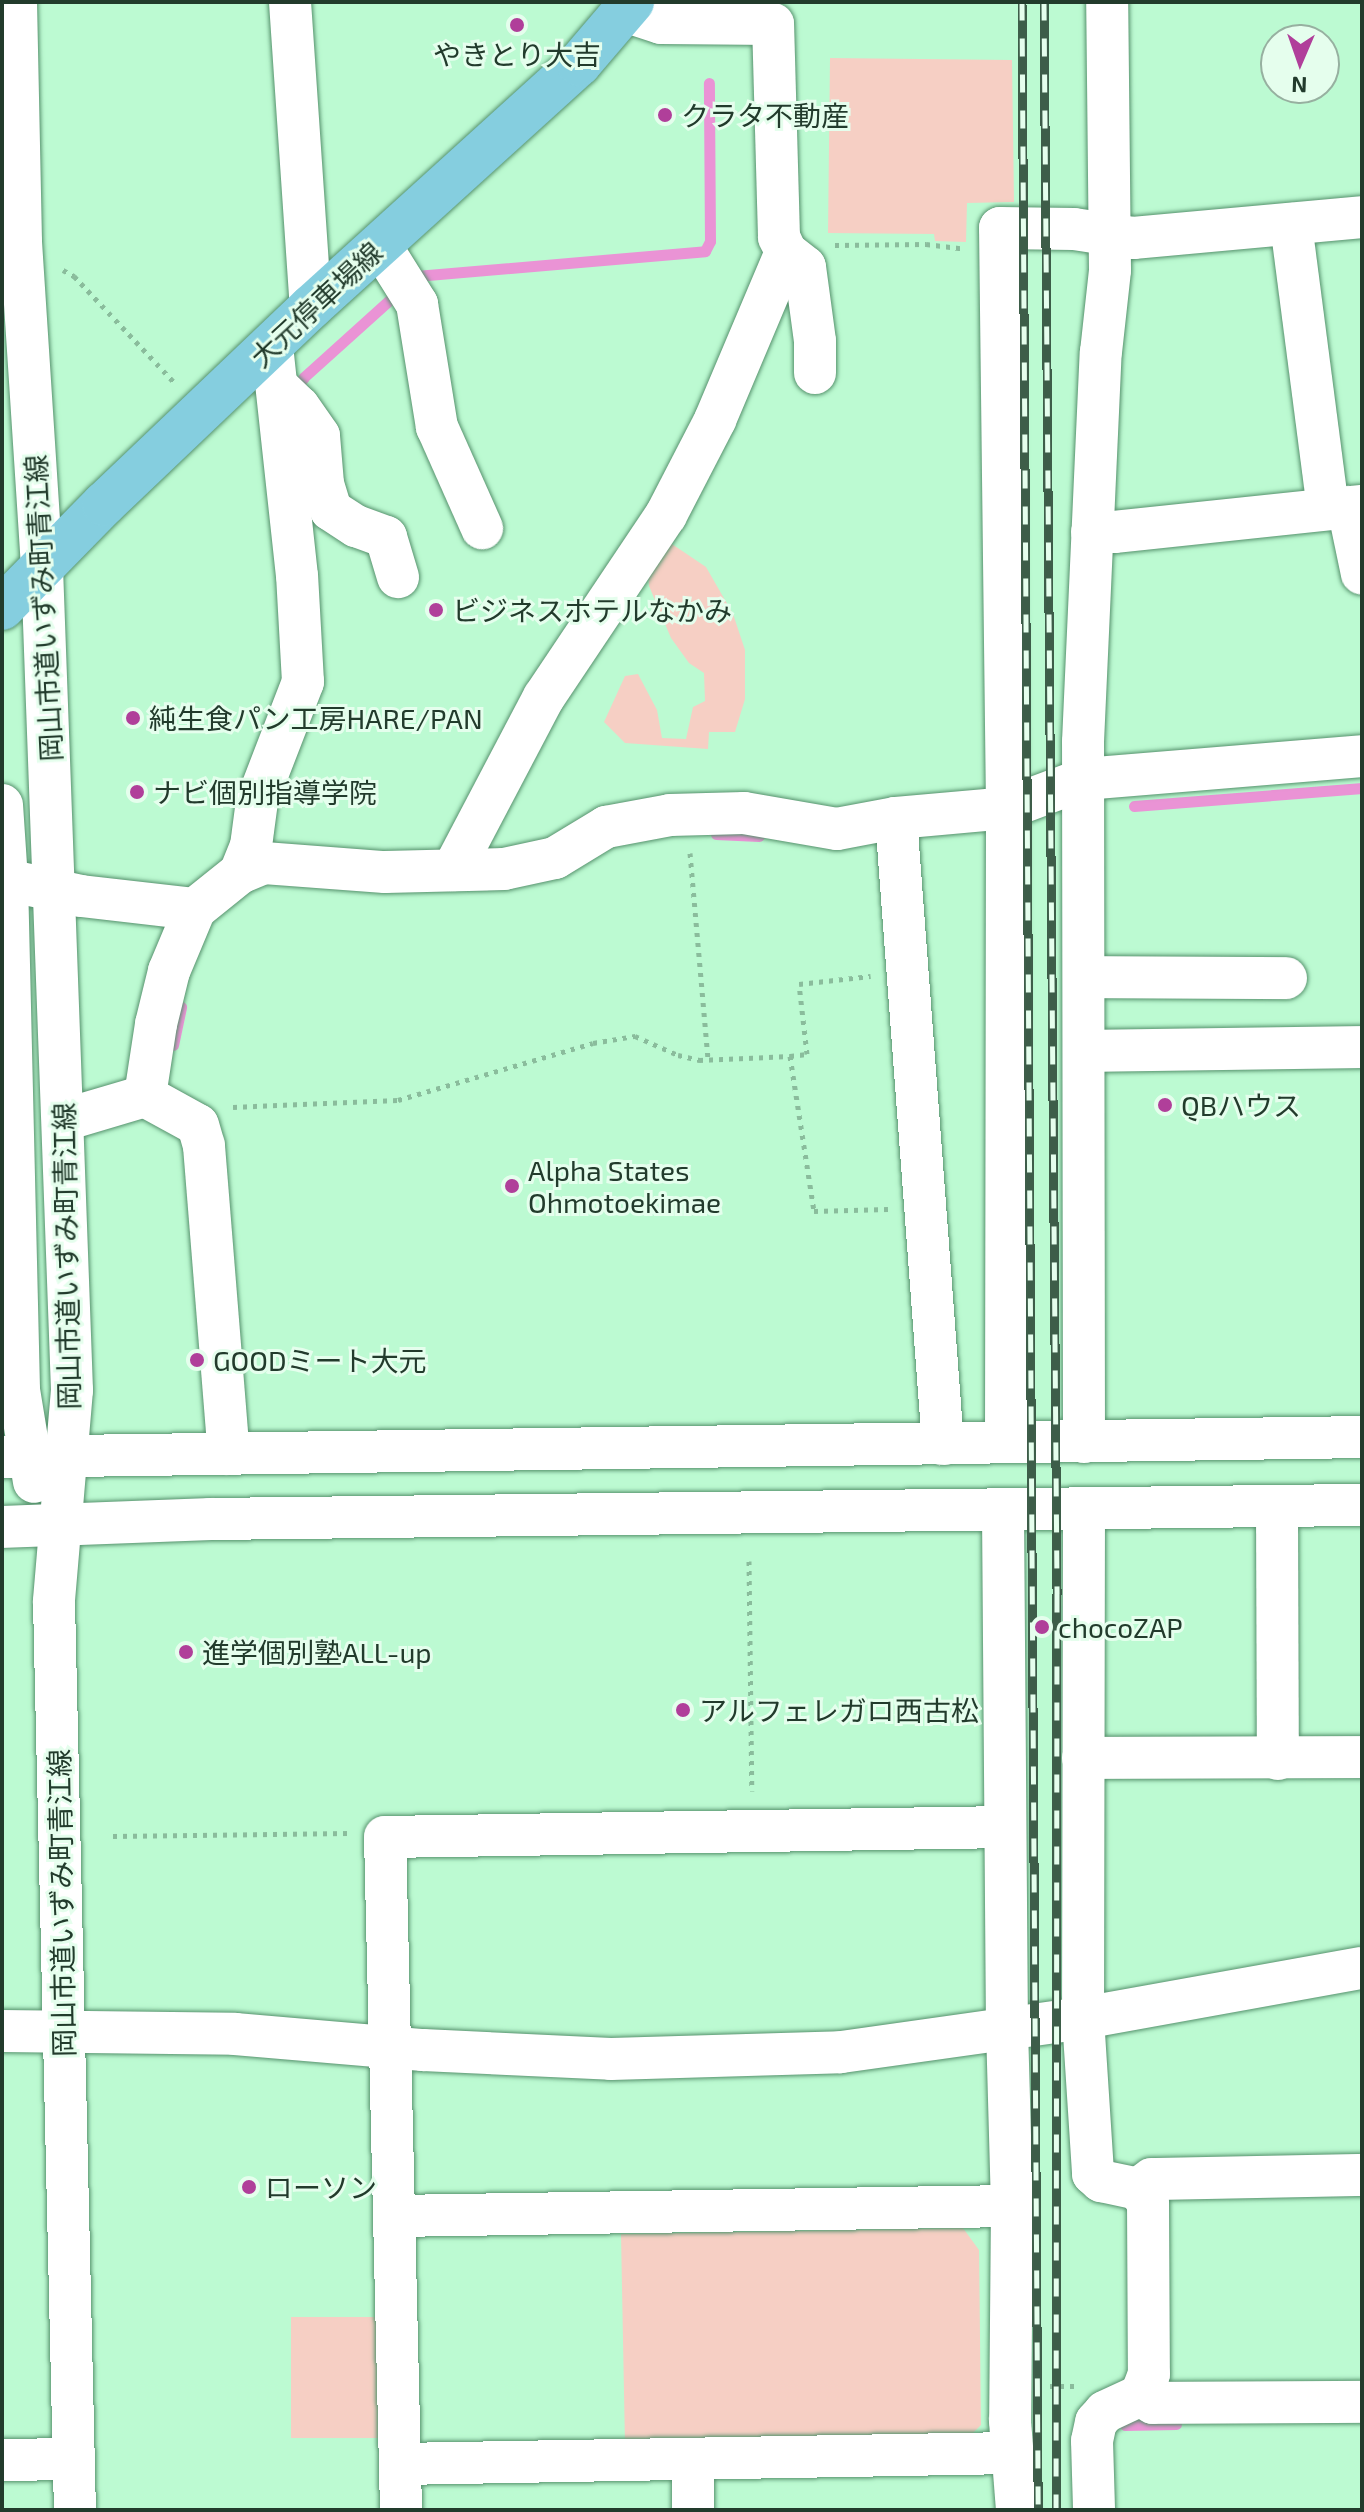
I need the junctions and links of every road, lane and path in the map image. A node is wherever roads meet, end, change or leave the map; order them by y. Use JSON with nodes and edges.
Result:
{"nodes":[{"id":1,"x":16,"y":2,"type":"edge"},
{"id":2,"x":290,"y":2,"type":"edge"},
{"id":3,"x":1107,"y":2,"type":"edge"},
{"id":4,"x":629,"y":7,"type":"edge"},
{"id":5,"x":1362,"y":217,"type":"edge"},
{"id":6,"x":1291,"y":224,"type":"junction"},
{"id":7,"x":1109,"y":236,"type":"junction"},
{"id":8,"x":964,"y":248,"type":"dead end"},
{"id":9,"x":786,"y":252,"type":"junction"},
{"id":10,"x":58,"y":268,"type":"dead end"},
{"id":11,"x":397,"y":273,"type":"junction"},
{"id":12,"x":311,"y":307,"type":"junction"},
{"id":13,"x":815,"y":373,"type":"dead end"},
{"id":14,"x":284,"y":383,"type":"junction"},
{"id":15,"x":202,"y":411,"type":"junction"},
{"id":16,"x":1346,"y":507,"type":"edge"},
{"id":17,"x":482,"y":528,"type":"dead end"},
{"id":18,"x":1092,"y":532,"type":"junction"},
{"id":19,"x":42,"y":568,"type":"junction"},
{"id":20,"x":1362,"y":574,"type":"edge"},
{"id":21,"x":398,"y":577,"type":"dead end"},
{"id":22,"x":2,"y":608,"type":"edge"},
{"id":23,"x":1362,"y":756,"type":"edge"},
{"id":24,"x":1084,"y":779,"type":"junction"},
{"id":25,"x":2,"y":805,"type":"edge"},
{"id":26,"x":1007,"y":808,"type":"junction"},
{"id":27,"x":897,"y":831,"type":"junction"},
{"id":28,"x":689,"y":847,"type":"dead end"},
{"id":29,"x":453,"y":870,"type":"junction"},
{"id":30,"x":240,"y":873,"type":"junction"},
{"id":31,"x":5,"y":880,"type":"edge"},
{"id":32,"x":57,"y":892,"type":"junction"},
{"id":33,"x":195,"y":909,"type":"junction"},
{"id":34,"x":908,"y":972,"type":"junction"},
{"id":35,"x":1084,"y":977,"type":"junction"},
{"id":36,"x":1286,"y":978,"type":"dead end"},
{"id":37,"x":1362,"y":1047,"type":"edge"},
{"id":38,"x":1085,"y":1051,"type":"junction"},
{"id":39,"x":790,"y":1056,"type":"junction"},
{"id":40,"x":708,"y":1059,"type":"junction"},
{"id":41,"x":164,"y":1106,"type":"junction"},
{"id":42,"x":64,"y":1120,"type":"junction"},
{"id":43,"x":8,"y":1160,"type":"edge"},
{"id":44,"x":926,"y":1208,"type":"junction"},
{"id":45,"x":1362,"y":1437,"type":"edge"},
{"id":46,"x":1006,"y":1442,"type":"junction"},
{"id":47,"x":1084,"y":1442,"type":"junction"},
{"id":48,"x":943,"y":1444,"type":"junction"},
{"id":49,"x":229,"y":1454,"type":"junction"},
{"id":50,"x":33,"y":1456,"type":"edge"},
{"id":51,"x":1362,"y":1505,"type":"edge"},
{"id":52,"x":1277,"y":1506,"type":"junction"},
{"id":53,"x":1084,"y":1509,"type":"junction"},
{"id":54,"x":1003,"y":1511,"type":"junction"},
{"id":55,"x":35,"y":1526,"type":"edge"},
{"id":56,"x":749,"y":1561,"type":"dead end"},
{"id":57,"x":1362,"y":1757,"type":"edge"},
{"id":58,"x":1083,"y":1758,"type":"junction"},
{"id":59,"x":1278,"y":1759,"type":"junction"},
{"id":60,"x":1005,"y":1827,"type":"junction"},
{"id":61,"x":753,"y":1828,"type":"junction"},
{"id":62,"x":113,"y":1836,"type":"dead end"},
{"id":63,"x":385,"y":1837,"type":"junction"},
{"id":64,"x":1362,"y":1968,"type":"edge"},
{"id":65,"x":1083,"y":2018,"type":"junction"},
{"id":66,"x":1007,"y":2028,"type":"junction"},
{"id":67,"x":2,"y":2031,"type":"edge"},
{"id":68,"x":63,"y":2031,"type":"junction"},
{"id":69,"x":391,"y":2048,"type":"junction"},
{"id":70,"x":1362,"y":2175,"type":"edge"},
{"id":71,"x":1138,"y":2189,"type":"junction"},
{"id":72,"x":1012,"y":2206,"type":"junction"},
{"id":73,"x":395,"y":2216,"type":"junction"},
{"id":74,"x":1089,"y":2386,"type":"dead end"},
{"id":75,"x":1010,"y":2387,"type":"junction"},
{"id":76,"x":1141,"y":2395,"type":"junction"},
{"id":77,"x":1362,"y":2402,"type":"edge"},
{"id":78,"x":1012,"y":2453,"type":"junction"},
{"id":79,"x":74,"y":2459,"type":"junction"},
{"id":80,"x":693,"y":2459,"type":"junction"},
{"id":81,"x":2,"y":2460,"type":"edge"},
{"id":82,"x":400,"y":2464,"type":"junction"},
{"id":83,"x":75,"y":2510,"type":"edge"},
{"id":84,"x":401,"y":2510,"type":"edge"},
{"id":85,"x":693,"y":2510,"type":"edge"},
{"id":86,"x":1017,"y":2510,"type":"edge"},
{"id":87,"x":1094,"y":2510,"type":"edge"}],
"edges":[{"from":1,"to":19,"type":"street","name":"岡山市道いずみ町青江線"},
{"from":2,"to":12,"type":"street"},
{"from":3,"to":7,"type":"street"},
{"from":4,"to":9,"type":"street"},
{"from":4,"to":11,"type":"main road","name":"大元停車場線"},
{"from":5,"to":6,"type":"street"},
{"from":6,"to":7,"type":"street"},
{"from":6,"to":16,"type":"street"},
{"from":7,"to":18,"type":"street"},
{"from":7,"to":26,"type":"street"},
{"from":8,"to":9,"type":"path"},
{"from":9,"to":13,"type":"street"},
{"from":9,"to":29,"type":"street"},
{"from":10,"to":15,"type":"path"},
{"from":11,"to":12,"type":"main road","name":"大元停車場線"},
{"from":11,"to":17,"type":"street"},
{"from":12,"to":14,"type":"main road","name":"大元停車場線"},
{"from":14,"to":15,"type":"main road","name":"大元停車場線"},
{"from":14,"to":21,"type":"street"},
{"from":14,"to":30,"type":"street"},
{"from":15,"to":19,"type":"main road","name":"大元停車場線"},
{"from":16,"to":18,"type":"street"},
{"from":16,"to":20,"type":"street"},
{"from":18,"to":24,"type":"street"},
{"from":19,"to":22,"type":"main road","name":"大元停車場線"},
{"from":19,"to":32,"type":"street","name":"岡山市道いずみ町青江線"},
{"from":23,"to":24,"type":"street"},
{"from":24,"to":26,"type":"street"},
{"from":24,"to":35,"type":"street"},
{"from":25,"to":31,"type":"street"},
{"from":26,"to":27,"type":"street"},
{"from":26,"to":46,"type":"street"},
{"from":27,"to":29,"type":"street"},
{"from":27,"to":34,"type":"street"},
{"from":28,"to":40,"type":"path"},
{"from":29,"to":30,"type":"street"},
{"from":30,"to":33,"type":"street"},
{"from":31,"to":32,"type":"street"},
{"from":31,"to":43,"type":"street"},
{"from":32,"to":33,"type":"street"},
{"from":32,"to":42,"type":"street","name":"岡山市道いずみ町青江線"},
{"from":33,"to":41,"type":"street"},
{"from":34,"to":39,"type":"path"},
{"from":34,"to":44,"type":"street"},
{"from":35,"to":36,"type":"street"},
{"from":35,"to":38,"type":"street"},
{"from":37,"to":38,"type":"street"},
{"from":38,"to":47,"type":"street"},
{"from":39,"to":40,"type":"path"},
{"from":39,"to":44,"type":"path"},
{"from":40,"to":41,"type":"path"},
{"from":41,"to":42,"type":"street"},
{"from":41,"to":49,"type":"street"},
{"from":42,"to":50,"type":"street","name":"岡山市道いずみ町青江線"},
{"from":43,"to":50,"type":"street"},
{"from":44,"to":48,"type":"street"},
{"from":45,"to":47,"type":"street"},
{"from":46,"to":47,"type":"street"},
{"from":46,"to":48,"type":"street"},
{"from":48,"to":49,"type":"street"},
{"from":49,"to":50,"type":"street"},
{"from":50,"to":55,"type":"street","name":"岡山市道いずみ町青江線"},
{"from":51,"to":52,"type":"street"},
{"from":52,"to":53,"type":"street"},
{"from":52,"to":59,"type":"street"},
{"from":53,"to":54,"type":"street"},
{"from":53,"to":58,"type":"street"},
{"from":54,"to":55,"type":"street"},
{"from":54,"to":60,"type":"street"},
{"from":55,"to":68,"type":"street","name":"岡山市道いずみ町青江線"},
{"from":56,"to":61,"type":"path"},
{"from":57,"to":59,"type":"street"},
{"from":58,"to":59,"type":"street"},
{"from":58,"to":65,"type":"street"},
{"from":60,"to":61,"type":"street"},
{"from":60,"to":66,"type":"street"},
{"from":61,"to":63,"type":"street"},
{"from":62,"to":63,"type":"path"},
{"from":63,"to":69,"type":"street"},
{"from":64,"to":65,"type":"street"},
{"from":65,"to":66,"type":"street"},
{"from":65,"to":71,"type":"street"},
{"from":66,"to":69,"type":"street"},
{"from":66,"to":72,"type":"street"},
{"from":67,"to":68,"type":"street"},
{"from":68,"to":69,"type":"street"},
{"from":68,"to":79,"type":"street","name":"岡山市道いずみ町青江線"},
{"from":69,"to":73,"type":"street"},
{"from":70,"to":71,"type":"street"},
{"from":71,"to":76,"type":"street"},
{"from":72,"to":73,"type":"street"},
{"from":72,"to":75,"type":"street"},
{"from":73,"to":82,"type":"street"},
{"from":74,"to":75,"type":"path"},
{"from":75,"to":78,"type":"street"},
{"from":76,"to":77,"type":"street"},
{"from":76,"to":87,"type":"street"},
{"from":78,"to":80,"type":"street"},
{"from":78,"to":86,"type":"street"},
{"from":79,"to":81,"type":"street"},
{"from":79,"to":83,"type":"street","name":"岡山市道いずみ町青江線"},
{"from":80,"to":82,"type":"street"},
{"from":80,"to":85,"type":"street"},
{"from":82,"to":84,"type":"street"}]}
